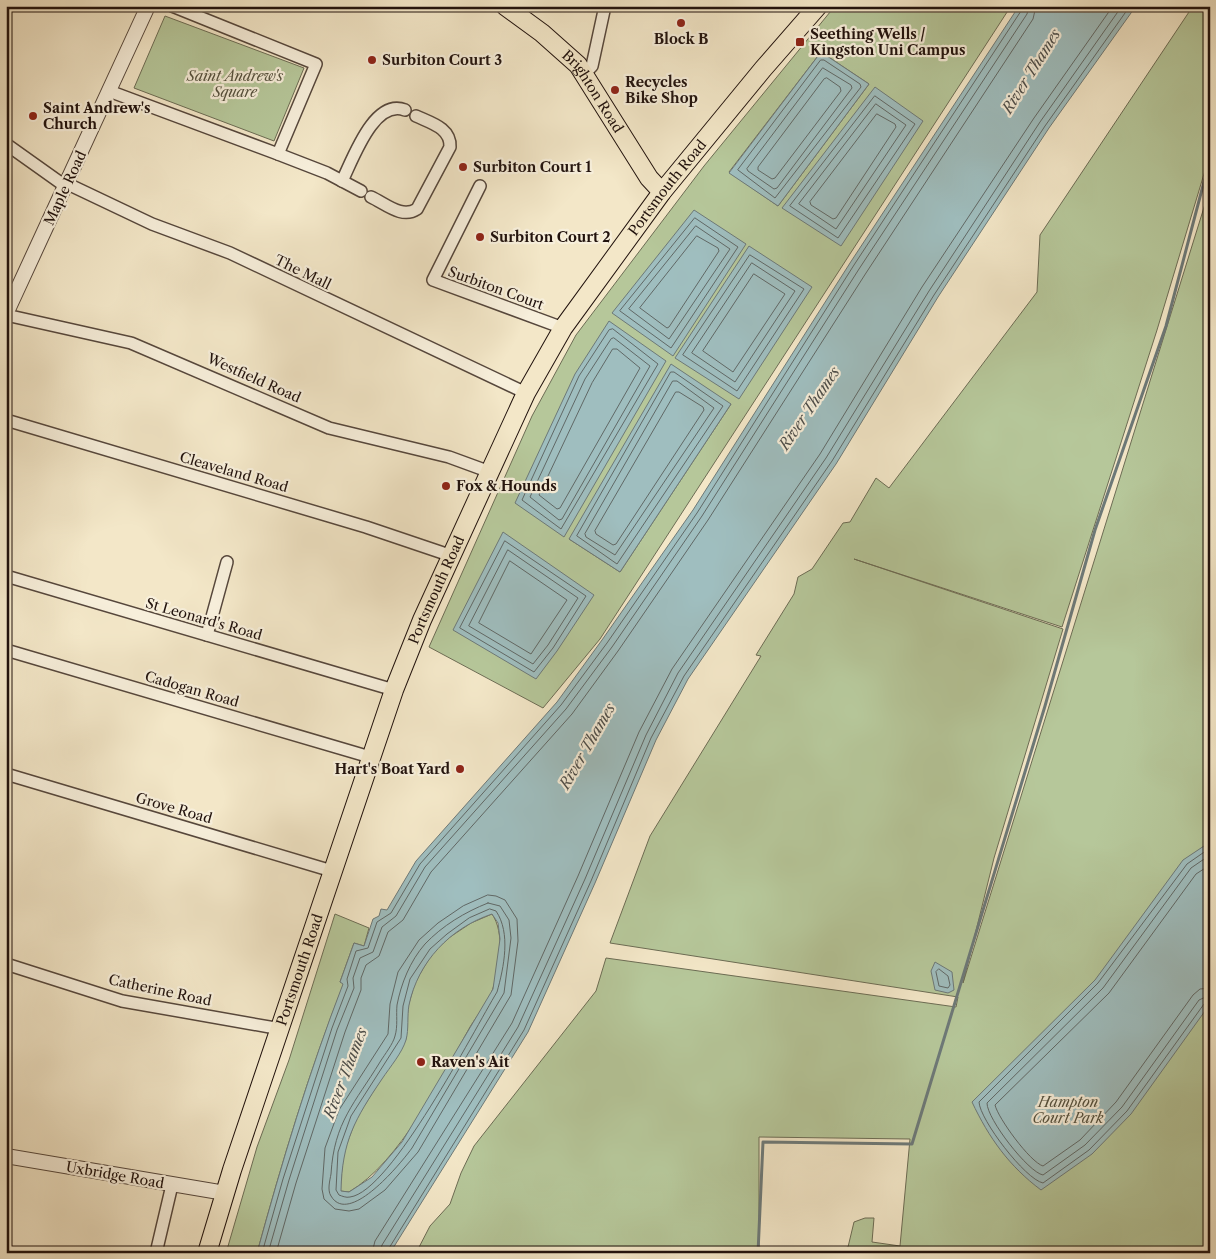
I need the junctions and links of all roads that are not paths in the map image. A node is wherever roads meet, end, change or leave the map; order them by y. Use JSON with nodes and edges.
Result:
{"nodes":[{"id":1,"x":148,"y":6,"type":"edge"},
{"id":2,"x":172,"y":6,"type":"edge"},
{"id":3,"x":505,"y":6,"type":"edge"},
{"id":4,"x":605,"y":6,"type":"edge"},
{"id":5,"x":818,"y":6,"type":"edge"},
{"id":6,"x":584,"y":74,"type":"junction"},
{"id":7,"x":109,"y":91,"type":"junction"},
{"id":8,"x":405,"y":110,"type":"dead end"},
{"id":9,"x":416,"y":116,"type":"dead end"},
{"id":10,"x":6,"y":144,"type":"edge"},
{"id":11,"x":278,"y":154,"type":"junction"},
{"id":12,"x":342,"y":181,"type":"junction"},
{"id":13,"x":65,"y":186,"type":"junction"},
{"id":14,"x":480,"y":186,"type":"dead end"},
{"id":15,"x":662,"y":192,"type":"junction"},
{"id":16,"x":6,"y":315,"type":"edge"},
{"id":17,"x":563,"y":328,"type":"junction"},
{"id":18,"x":526,"y":393,"type":"junction"},
{"id":19,"x":6,"y":420,"type":"edge"},
{"id":20,"x":490,"y":472,"type":"junction"},
{"id":21,"x":452,"y":556,"type":"junction"},
{"id":22,"x":227,"y":562,"type":"dead end"},
{"id":23,"x":6,"y":576,"type":"edge"},
{"id":24,"x":207,"y":635,"type":"junction"},
{"id":25,"x":6,"y":650,"type":"edge"},
{"id":26,"x":394,"y":690,"type":"junction"},
{"id":27,"x":370,"y":757,"type":"junction"},
{"id":28,"x":6,"y":774,"type":"edge"},
{"id":29,"x":332,"y":871,"type":"junction"},
{"id":30,"x":6,"y":964,"type":"edge"},
{"id":31,"x":281,"y":1028,"type":"junction"},
{"id":32,"x":6,"y":1156,"type":"edge"},
{"id":33,"x":172,"y":1185,"type":"junction"},
{"id":34,"x":224,"y":1193,"type":"junction"},
{"id":35,"x":156,"y":1253,"type":"edge"},
{"id":36,"x":207,"y":1253,"type":"edge"}],
"edges":[{"from":1,"to":7,"type":"street","name":"Maple Road"},
{"from":2,"to":11,"type":"street"},
{"from":3,"to":6,"type":"main road","name":"Brighton Road"},
{"from":4,"to":6,"type":"street"},
{"from":5,"to":15,"type":"main road","name":"Portsmouth Road"},
{"from":6,"to":15,"type":"main road","name":"Brighton Road"},
{"from":7,"to":11,"type":"street"},
{"from":7,"to":13,"type":"street","name":"Maple Road"},
{"from":8,"to":12,"type":"street"},
{"from":9,"to":12,"type":"street"},
{"from":10,"to":13,"type":"street","name":"The Mall"},
{"from":11,"to":12,"type":"street"},
{"from":13,"to":16,"type":"street","name":"Maple Road"},
{"from":13,"to":18,"type":"street","name":"The Mall"},
{"from":14,"to":17,"type":"street","name":"Surbiton Court"},
{"from":15,"to":17,"type":"main road","name":"Portsmouth Road"},
{"from":16,"to":20,"type":"street","name":"Westfield Road"},
{"from":17,"to":18,"type":"main road","name":"Portsmouth Road"},
{"from":18,"to":20,"type":"main road","name":"Portsmouth Road"},
{"from":19,"to":21,"type":"street","name":"Cleaveland Road"},
{"from":20,"to":21,"type":"main road","name":"Portsmouth Road"},
{"from":21,"to":26,"type":"main road","name":"Portsmouth Road"},
{"from":22,"to":24,"type":"street"},
{"from":23,"to":24,"type":"street","name":"St Leonard's Road"},
{"from":24,"to":26,"type":"street","name":"St Leonard's Road"},
{"from":25,"to":27,"type":"street","name":"Cadogan Road"},
{"from":26,"to":27,"type":"main road","name":"Portsmouth Road"},
{"from":27,"to":29,"type":"main road","name":"Portsmouth Road"},
{"from":28,"to":29,"type":"street","name":"Grove Road"},
{"from":29,"to":31,"type":"main road","name":"Portsmouth Road"},
{"from":30,"to":31,"type":"street","name":"Catherine Road"},
{"from":31,"to":34,"type":"main road","name":"Portsmouth Road"},
{"from":32,"to":33,"type":"street","name":"Uxbridge Road"},
{"from":33,"to":34,"type":"street","name":"Uxbridge Road"},
{"from":33,"to":35,"type":"street"},
{"from":34,"to":36,"type":"main road","name":"Portsmouth Road"}]}
